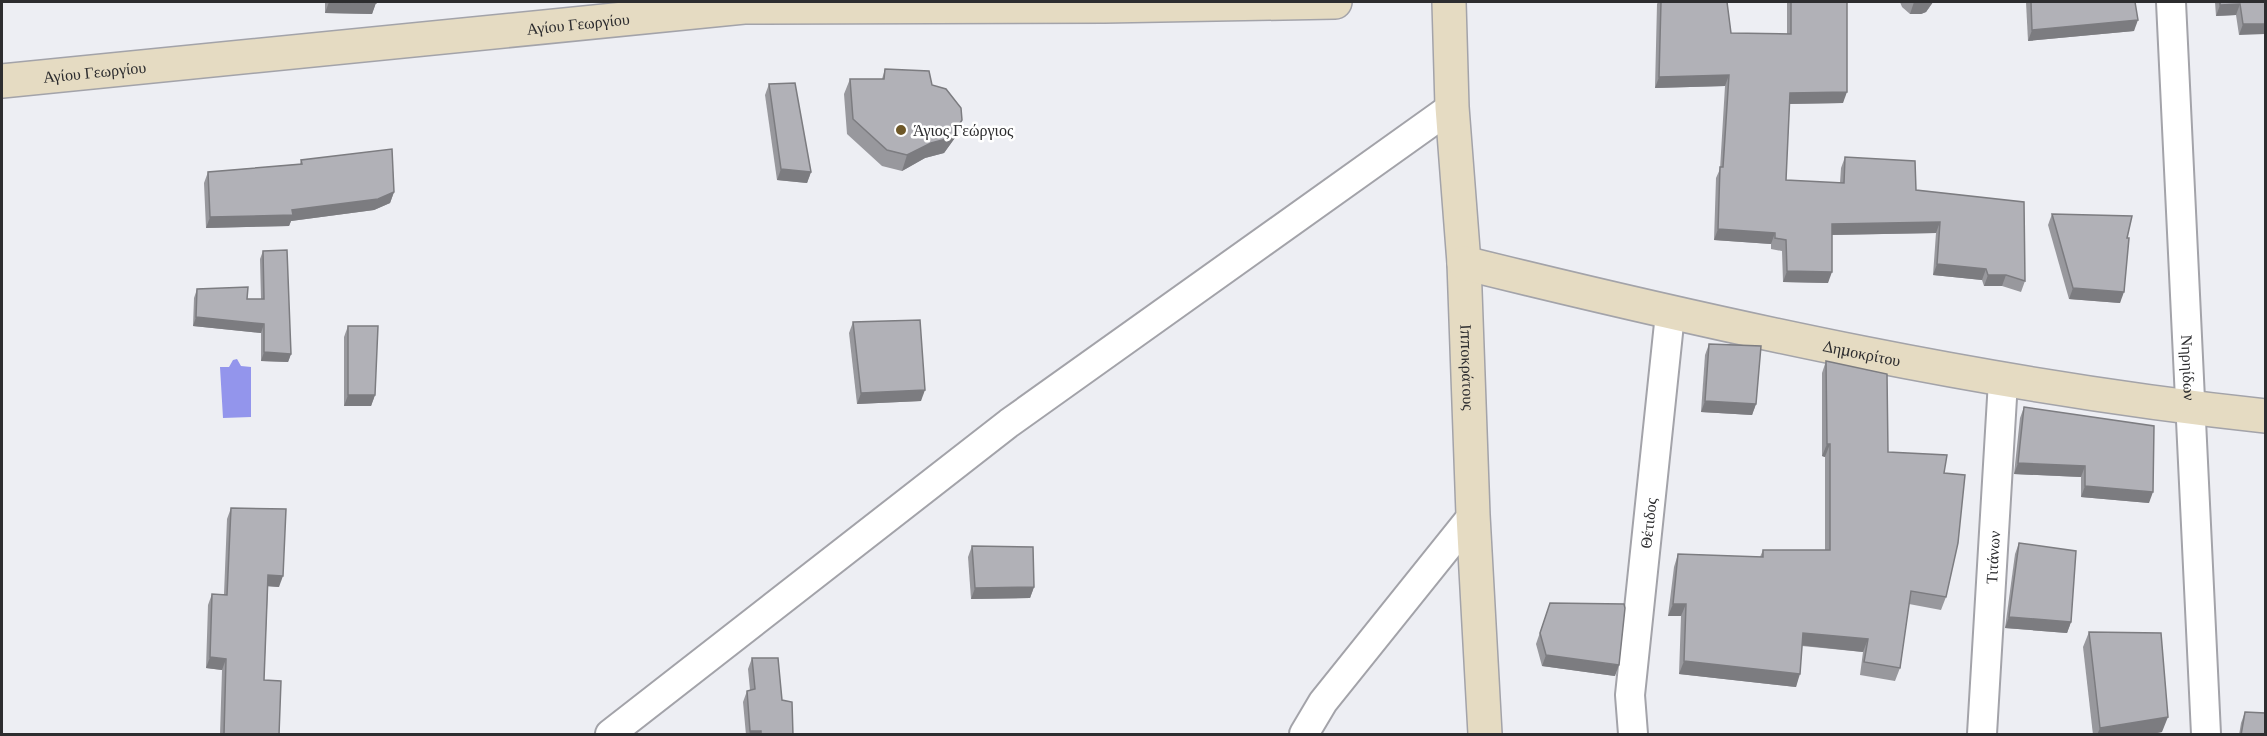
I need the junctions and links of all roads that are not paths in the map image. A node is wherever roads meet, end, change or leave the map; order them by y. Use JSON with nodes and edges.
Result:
{"nodes":[{"id":1,"x":1335,"y":2,"type":"edge"},
{"id":2,"x":1449,"y":2,"type":"edge"},
{"id":3,"x":2171,"y":2,"type":"edge"},
{"id":4,"x":1179,"y":3,"type":"edge"},
{"id":5,"x":769,"y":4,"type":"edge"},
{"id":6,"x":2,"y":81,"type":"edge"},
{"id":7,"x":1452,"y":107,"type":"junction"},
{"id":8,"x":1464,"y":263,"type":"junction"},
{"id":9,"x":1670,"y":314,"type":"junction"},
{"id":10,"x":2003,"y":381,"type":"junction"},
{"id":11,"x":2191,"y":408,"type":"junction"},
{"id":12,"x":2265,"y":416,"type":"edge"},
{"id":13,"x":1473,"y":515,"type":"junction"},
{"id":14,"x":610,"y":735,"type":"edge"},
{"id":15,"x":1304,"y":735,"type":"edge"},
{"id":16,"x":1485,"y":735,"type":"edge"},
{"id":17,"x":1633,"y":735,"type":"edge"},
{"id":18,"x":1982,"y":735,"type":"edge"},
{"id":19,"x":2206,"y":735,"type":"edge"}],
"edges":[{"from":1,"to":4,"type":"street","name":"Αγίου Γεωργίου"},
{"from":2,"to":7,"type":"street","name":"Ιπποκράτους"},
{"from":3,"to":11,"type":"street","name":"Νηρηίδων"},
{"from":4,"to":5,"type":"street","name":"Αγίου Γεωργίου"},
{"from":5,"to":6,"type":"street","name":"Αγίου Γεωργίου"},
{"from":7,"to":8,"type":"street","name":"Ιπποκράτους"},
{"from":7,"to":14,"type":"street"},
{"from":8,"to":9,"type":"street","name":"Δημοκρίτου"},
{"from":8,"to":13,"type":"street","name":"Ιπποκράτους"},
{"from":9,"to":10,"type":"street","name":"Δημοκρίτου"},
{"from":9,"to":17,"type":"street","name":"Θέτιδος"},
{"from":10,"to":11,"type":"street","name":"Δημοκρίτου"},
{"from":10,"to":18,"type":"street","name":"Τιτάνων"},
{"from":11,"to":12,"type":"street","name":"Δημοκρίτου"},
{"from":11,"to":19,"type":"street","name":"Νηρηίδων"},
{"from":13,"to":15,"type":"street"},
{"from":13,"to":16,"type":"street","name":"Ιπποκράτους"}]}
